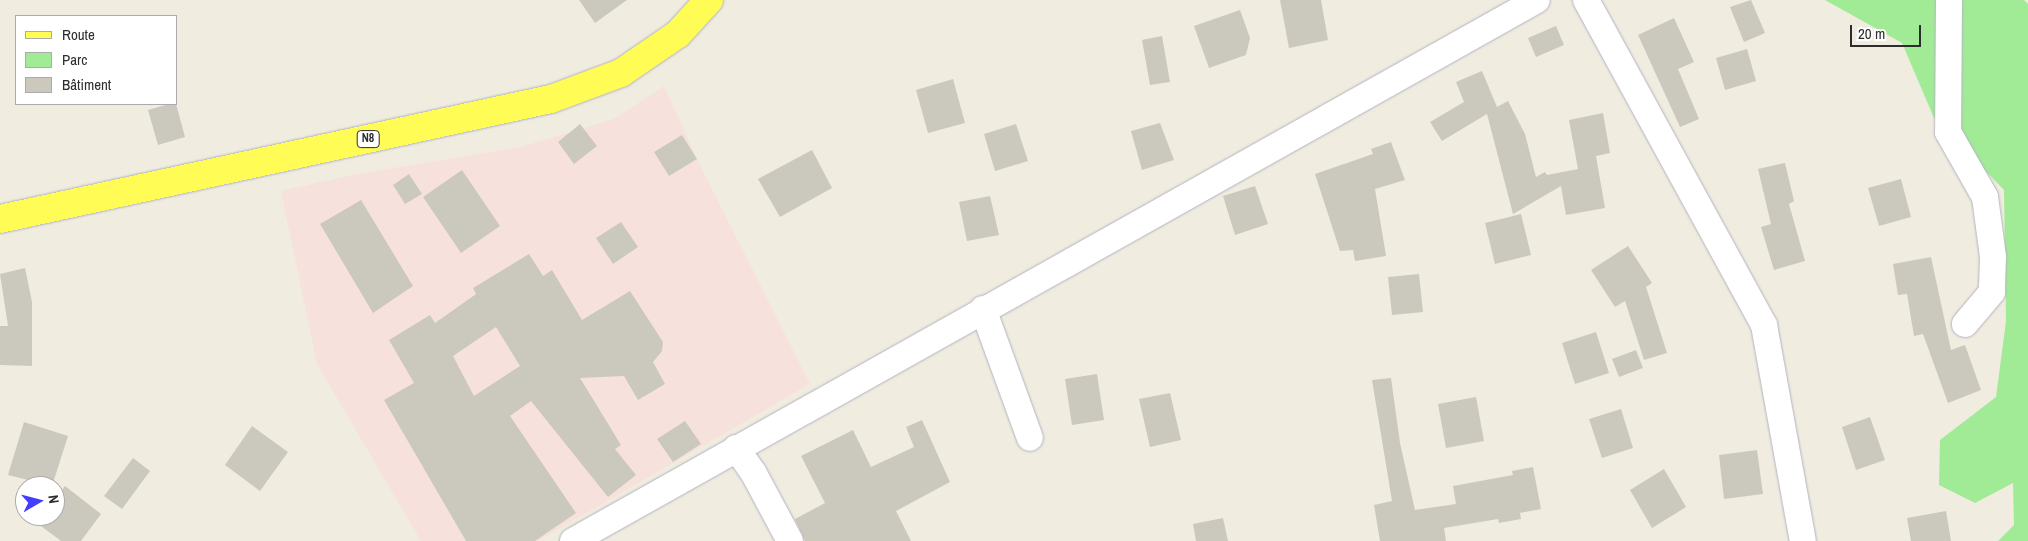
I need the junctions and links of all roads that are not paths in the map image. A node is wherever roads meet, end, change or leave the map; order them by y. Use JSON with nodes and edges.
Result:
{"nodes":[{"id":1,"x":709,"y":0,"type":"edge"},
{"id":2,"x":1537,"y":0,"type":"edge"},
{"id":3,"x":1586,"y":0,"type":"edge"},
{"id":4,"x":1949,"y":0,"type":"edge"},
{"id":5,"x":0,"y":219,"type":"edge"},
{"id":6,"x":983,"y":309,"type":"junction"},
{"id":7,"x":1964,"y":324,"type":"dead end"},
{"id":8,"x":1030,"y":438,"type":"dead end"},
{"id":9,"x":736,"y":448,"type":"junction"},
{"id":10,"x":573,"y":541,"type":"edge"},
{"id":11,"x":790,"y":541,"type":"edge"},
{"id":12,"x":1803,"y":541,"type":"edge"}],
"edges":[{"from":1,"to":5,"type":"main road","number":"N8"},
{"from":2,"to":6,"type":"street"},
{"from":3,"to":12,"type":"street"},
{"from":4,"to":7,"type":"street"},
{"from":6,"to":8,"type":"street"},
{"from":6,"to":9,"type":"street"},
{"from":9,"to":10,"type":"street"},
{"from":9,"to":11,"type":"street"}]}
